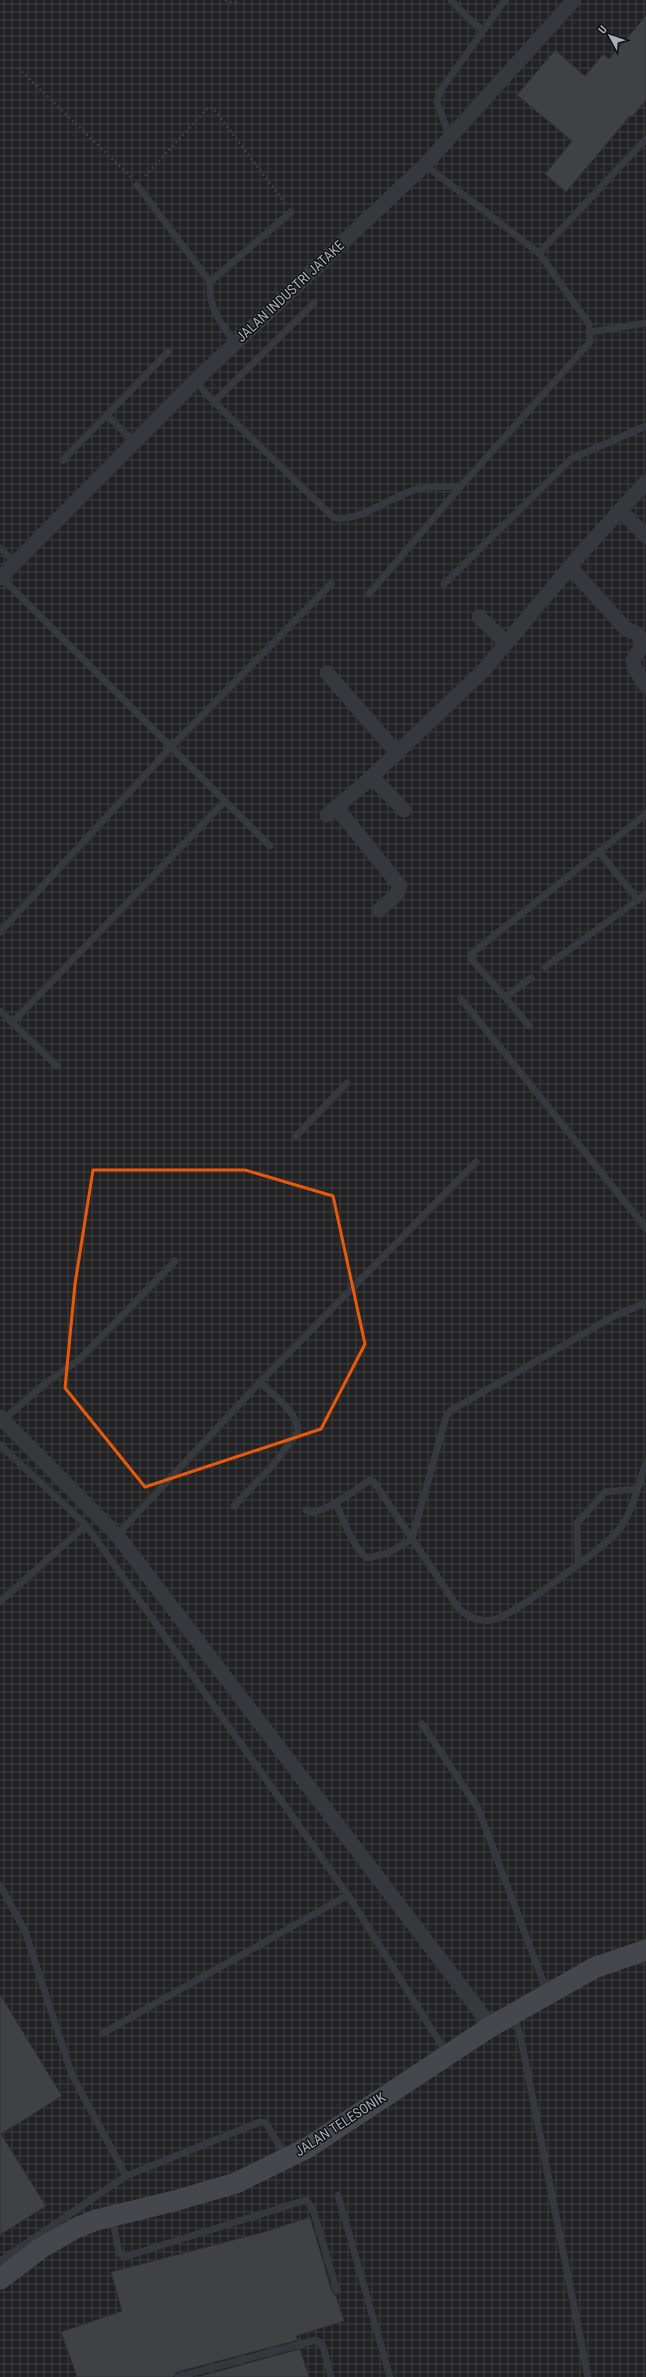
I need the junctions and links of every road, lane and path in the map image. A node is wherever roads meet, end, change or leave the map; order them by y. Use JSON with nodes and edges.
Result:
{"nodes":[{"id":1,"x":225,"y":0,"type":"edge"},
{"id":2,"x":238,"y":0,"type":"edge"},
{"id":3,"x":451,"y":0,"type":"edge"},
{"id":4,"x":505,"y":0,"type":"edge"},
{"id":5,"x":574,"y":0,"type":"edge"},
{"id":6,"x":483,"y":30,"type":"junction"},
{"id":7,"x":18,"y":68,"type":"dead end"},
{"id":8,"x":450,"y":138,"type":"junction"},
{"id":9,"x":646,"y":139,"type":"edge"},
{"id":10,"x":425,"y":166,"type":"junction"},
{"id":11,"x":137,"y":184,"type":"junction"},
{"id":12,"x":291,"y":212,"type":"joint"},
{"id":13,"x":539,"y":253,"type":"junction"},
{"id":14,"x":210,"y":282,"type":"junction"},
{"id":15,"x":314,"y":303,"type":"dead end"},
{"id":16,"x":646,"y":323,"type":"edge"},
{"id":17,"x":591,"y":332,"type":"junction"},
{"id":18,"x":235,"y":343,"type":"junction"},
{"id":19,"x":168,"y":352,"type":"dead end"},
{"id":20,"x":195,"y":381,"type":"junction"},
{"id":21,"x":214,"y":402,"type":"junction"},
{"id":22,"x":106,"y":415,"type":"junction"},
{"id":23,"x":646,"y":426,"type":"edge"},
{"id":24,"x":134,"y":442,"type":"junction"},
{"id":25,"x":63,"y":460,"type":"dead end"},
{"id":26,"x":646,"y":482,"type":"edge"},
{"id":27,"x":461,"y":486,"type":"junction"},
{"id":28,"x":620,"y":510,"type":"junction"},
{"id":29,"x":646,"y":536,"type":"edge"},
{"id":30,"x":0,"y":548,"type":"edge"},
{"id":31,"x":15,"y":562,"type":"junction"},
{"id":32,"x":570,"y":567,"type":"junction"},
{"id":33,"x":0,"y":577,"type":"edge"},
{"id":34,"x":331,"y":584,"type":"dead end"},
{"id":35,"x":444,"y":584,"type":"dead end"},
{"id":36,"x":369,"y":594,"type":"dead end"},
{"id":37,"x":480,"y":617,"type":"dead end"},
{"id":38,"x":506,"y":643,"type":"junction"},
{"id":39,"x":327,"y":673,"type":"dead end"},
{"id":40,"x":646,"y":686,"type":"edge"},
{"id":41,"x":171,"y":747,"type":"junction"},
{"id":42,"x":397,"y":753,"type":"junction"},
{"id":43,"x":372,"y":777,"type":"junction"},
{"id":44,"x":225,"y":801,"type":"junction"},
{"id":45,"x":404,"y":810,"type":"dead end"},
{"id":46,"x":646,"y":814,"type":"edge"},
{"id":47,"x":270,"y":846,"type":"dead end"},
{"id":48,"x":600,"y":853,"type":"junction"},
{"id":49,"x":646,"y":894,"type":"edge"},
{"id":50,"x":638,"y":900,"type":"junction"},
{"id":51,"x":379,"y":910,"type":"dead end"},
{"id":52,"x":0,"y":932,"type":"edge"},
{"id":53,"x":545,"y":968,"type":"dead end"},
{"id":54,"x":531,"y":978,"type":"dead end"},
{"id":55,"x":505,"y":997,"type":"junction"},
{"id":56,"x":461,"y":999,"type":"dead end"},
{"id":57,"x":0,"y":1011,"type":"edge"},
{"id":58,"x":12,"y":1023,"type":"junction"},
{"id":59,"x":529,"y":1026,"type":"dead end"},
{"id":60,"x":56,"y":1066,"type":"dead end"},
{"id":61,"x":347,"y":1083,"type":"dead end"},
{"id":62,"x":296,"y":1136,"type":"dead end"},
{"id":63,"x":476,"y":1162,"type":"dead end"},
{"id":64,"x":646,"y":1228,"type":"edge"},
{"id":65,"x":175,"y":1261,"type":"dead end"},
{"id":66,"x":646,"y":1303,"type":"edge"},
{"id":67,"x":260,"y":1382,"type":"junction"},
{"id":68,"x":2,"y":1419,"type":"edge"},
{"id":69,"x":0,"y":1445,"type":"edge"},
{"id":70,"x":646,"y":1462,"type":"edge"},
{"id":71,"x":637,"y":1489,"type":"junction"},
{"id":72,"x":336,"y":1503,"type":"junction"},
{"id":73,"x":234,"y":1506,"type":"dead end"},
{"id":74,"x":306,"y":1510,"type":"dead end"},
{"id":75,"x":86,"y":1525,"type":"junction"},
{"id":76,"x":117,"y":1534,"type":"junction"},
{"id":77,"x":412,"y":1539,"type":"junction"},
{"id":78,"x":578,"y":1564,"type":"junction"},
{"id":79,"x":0,"y":1602,"type":"edge"},
{"id":80,"x":422,"y":1724,"type":"dead end"},
{"id":81,"x":0,"y":1885,"type":"edge"},
{"id":82,"x":348,"y":1895,"type":"junction"},
{"id":83,"x":646,"y":1950,"type":"edge"},
{"id":84,"x":547,"y":1994,"type":"junction"},
{"id":85,"x":514,"y":2014,"type":"junction"},
{"id":86,"x":490,"y":2027,"type":"junction"},
{"id":87,"x":103,"y":2033,"type":"dead end"},
{"id":88,"x":447,"y":2055,"type":"junction"},
{"id":89,"x":286,"y":2158,"type":"junction"},
{"id":90,"x":126,"y":2176,"type":"junction"},
{"id":91,"x":338,"y":2195,"type":"dead end"},
{"id":92,"x":112,"y":2215,"type":"junction"},
{"id":93,"x":0,"y":2261,"type":"edge"},
{"id":94,"x":0,"y":2279,"type":"edge"},
{"id":95,"x":337,"y":2291,"type":"dead end"},
{"id":96,"x":178,"y":2377,"type":"edge"},
{"id":97,"x":331,"y":2377,"type":"edge"},
{"id":98,"x":390,"y":2377,"type":"edge"},
{"id":99,"x":588,"y":2377,"type":"edge"}],
"edges":[{"from":1,"to":2,"type":"path"},
{"from":3,"to":6,"type":"lane"},
{"from":4,"to":6,"type":"lane"},
{"from":5,"to":8,"type":"street","name":"JALAN INDUSTRI JATAKE"},
{"from":6,"to":8,"type":"lane"},
{"from":7,"to":11,"type":"path"},
{"from":8,"to":10,"type":"street","name":"JALAN INDUSTRI JATAKE"},
{"from":9,"to":13,"type":"lane"},
{"from":10,"to":13,"type":"lane"},
{"from":10,"to":18,"type":"street","name":"JALAN INDUSTRI JATAKE"},
{"from":11,"to":12,"type":"path"},
{"from":11,"to":14,"type":"lane"},
{"from":12,"to":14,"type":"lane"},
{"from":13,"to":17,"type":"lane"},
{"from":14,"to":18,"type":"lane"},
{"from":15,"to":21,"type":"lane"},
{"from":16,"to":17,"type":"lane"},
{"from":17,"to":27,"type":"lane"},
{"from":18,"to":20,"type":"street","name":"JALAN INDUSTRI JATAKE"},
{"from":19,"to":22,"type":"lane"},
{"from":20,"to":21,"type":"lane"},
{"from":20,"to":24,"type":"street","name":"JALAN INDUSTRI JATAKE"},
{"from":21,"to":27,"type":"lane"},
{"from":22,"to":24,"type":"lane"},
{"from":22,"to":25,"type":"lane"},
{"from":23,"to":35,"type":"lane"},
{"from":24,"to":31,"type":"street","name":"JALAN INDUSTRI JATAKE"},
{"from":26,"to":28,"type":"street"},
{"from":27,"to":36,"type":"lane"},
{"from":28,"to":29,"type":"street"},
{"from":28,"to":32,"type":"street"},
{"from":30,"to":31,"type":"lane"},
{"from":31,"to":33,"type":"street","name":"JALAN INDUSTRI JATAKE"},
{"from":32,"to":38,"type":"street"},
{"from":32,"to":40,"type":"street"},
{"from":33,"to":41,"type":"lane"},
{"from":34,"to":41,"type":"lane"},
{"from":37,"to":38,"type":"street"},
{"from":38,"to":42,"type":"street"},
{"from":39,"to":42,"type":"street"},
{"from":41,"to":44,"type":"lane"},
{"from":41,"to":52,"type":"lane"},
{"from":42,"to":43,"type":"street"},
{"from":43,"to":45,"type":"street"},
{"from":43,"to":51,"type":"street"},
{"from":44,"to":47,"type":"lane"},
{"from":44,"to":58,"type":"lane"},
{"from":46,"to":48,"type":"lane"},
{"from":48,"to":50,"type":"lane"},
{"from":48,"to":55,"type":"lane"},
{"from":49,"to":50,"type":"lane"},
{"from":50,"to":53,"type":"lane"},
{"from":54,"to":55,"type":"lane"},
{"from":55,"to":59,"type":"lane"},
{"from":56,"to":64,"type":"lane"},
{"from":57,"to":58,"type":"lane"},
{"from":58,"to":60,"type":"lane"},
{"from":61,"to":62,"type":"lane"},
{"from":63,"to":67,"type":"lane"},
{"from":65,"to":68,"type":"lane"},
{"from":66,"to":77,"type":"lane"},
{"from":67,"to":73,"type":"lane"},
{"from":67,"to":76,"type":"lane"},
{"from":68,"to":76,"type":"street"},
{"from":69,"to":75,"type":"lane"},
{"from":70,"to":71,"type":"lane"},
{"from":71,"to":78,"type":"lane"},
{"from":71,"to":78,"type":"lane"},
{"from":72,"to":74,"type":"lane"},
{"from":72,"to":77,"type":"lane"},
{"from":72,"to":77,"type":"lane"},
{"from":75,"to":79,"type":"lane"},
{"from":75,"to":82,"type":"lane"},
{"from":76,"to":86,"type":"street"},
{"from":77,"to":78,"type":"lane"},
{"from":80,"to":84,"type":"lane"},
{"from":81,"to":90,"type":"lane"},
{"from":82,"to":87,"type":"lane"},
{"from":82,"to":88,"type":"lane"},
{"from":83,"to":84,"type":"street","name":"JALAN TELESONIK"},
{"from":84,"to":85,"type":"street","name":"JALAN TELESONIK"},
{"from":85,"to":86,"type":"street","name":"JALAN TELESONIK"},
{"from":85,"to":99,"type":"lane"},
{"from":86,"to":88,"type":"street","name":"JALAN TELESONIK"},
{"from":88,"to":89,"type":"street","name":"JALAN TELESONIK"},
{"from":89,"to":90,"type":"lane"},
{"from":89,"to":92,"type":"street","name":"JALAN TELESONIK"},
{"from":90,"to":93,"type":"lane"},
{"from":91,"to":98,"type":"lane"},
{"from":92,"to":94,"type":"street","name":"JALAN TELESONIK"},
{"from":92,"to":95,"type":"lane"},
{"from":96,"to":97,"type":"lane"}]}
